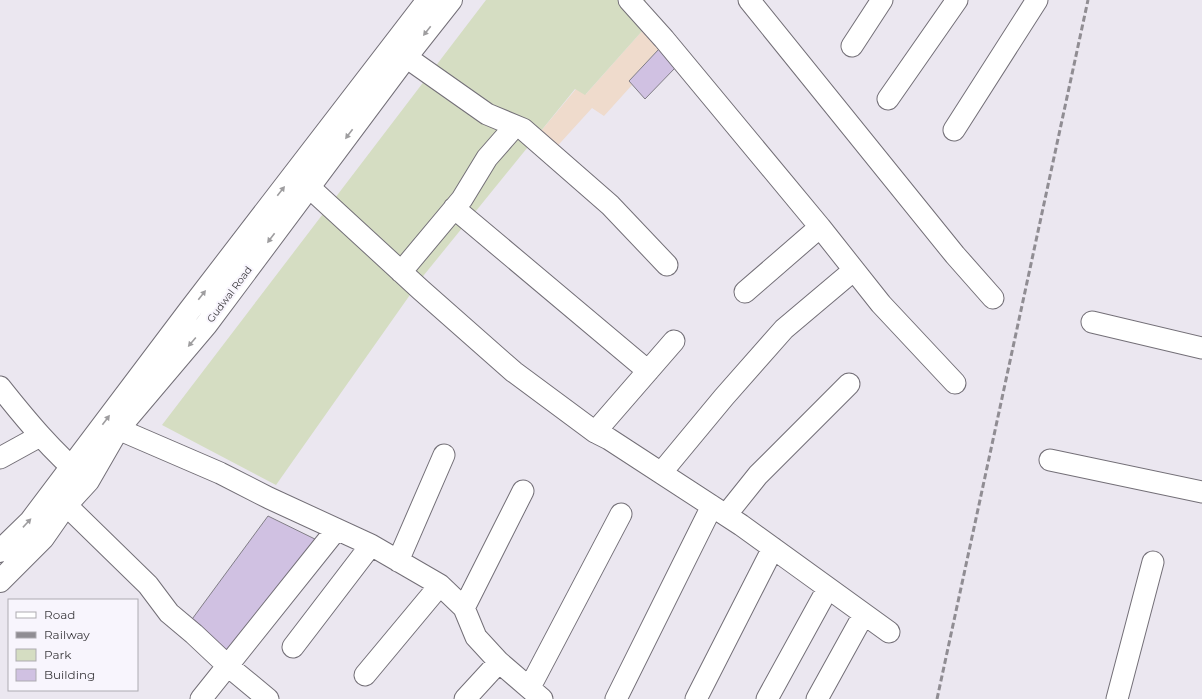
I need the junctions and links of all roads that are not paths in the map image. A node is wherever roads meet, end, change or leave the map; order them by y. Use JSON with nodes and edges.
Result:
{"nodes":[{"id":1,"x":629,"y":0,"type":"edge"},
{"id":2,"x":749,"y":0,"type":"edge"},
{"id":3,"x":882,"y":0,"type":"edge"},
{"id":4,"x":957,"y":0,"type":"edge"},
{"id":5,"x":1037,"y":0,"type":"edge"},
{"id":6,"x":439,"y":3,"type":"edge"},
{"id":7,"x":852,"y":46,"type":"dead end"},
{"id":8,"x":406,"y":57,"type":"junction"},
{"id":9,"x":888,"y":99,"type":"dead end"},
{"id":10,"x":515,"y":126,"type":"junction"},
{"id":11,"x":954,"y":130,"type":"dead end"},
{"id":12,"x":309,"y":187,"type":"junction"},
{"id":13,"x":454,"y":208,"type":"junction"},
{"id":14,"x":820,"y":227,"type":"junction"},
{"id":15,"x":667,"y":265,"type":"dead end"},
{"id":16,"x":854,"y":270,"type":"junction"},
{"id":17,"x":401,"y":272,"type":"junction"},
{"id":18,"x":745,"y":292,"type":"dead end"},
{"id":19,"x":993,"y":298,"type":"dead end"},
{"id":20,"x":1092,"y":322,"type":"dead end"},
{"id":21,"x":674,"y":341,"type":"dead end"},
{"id":22,"x":1202,"y":348,"type":"edge"},
{"id":23,"x":648,"y":371,"type":"junction"},
{"id":24,"x":955,"y":383,"type":"dead end"},
{"id":25,"x":849,"y":384,"type":"dead end"},
{"id":26,"x":0,"y":387,"type":"edge"},
{"id":27,"x":118,"y":428,"type":"junction"},
{"id":28,"x":594,"y":432,"type":"junction"},
{"id":29,"x":40,"y":436,"type":"junction"},
{"id":30,"x":444,"y":455,"type":"dead end"},
{"id":31,"x":0,"y":458,"type":"edge"},
{"id":32,"x":1050,"y":460,"type":"dead end"},
{"id":33,"x":71,"y":467,"type":"junction"},
{"id":34,"x":661,"y":473,"type":"junction"},
{"id":35,"x":88,"y":481,"type":"junction"},
{"id":36,"x":524,"y":491,"type":"dead end"},
{"id":37,"x":1202,"y":492,"type":"edge"},
{"id":38,"x":66,"y":505,"type":"junction"},
{"id":39,"x":719,"y":511,"type":"junction"},
{"id":40,"x":621,"y":514,"type":"dead end"},
{"id":41,"x":336,"y":530,"type":"junction"},
{"id":42,"x":370,"y":546,"type":"junction"},
{"id":43,"x":773,"y":548,"type":"junction"},
{"id":44,"x":0,"y":551,"type":"edge"},
{"id":45,"x":398,"y":561,"type":"junction"},
{"id":46,"x":1153,"y":562,"type":"dead end"},
{"id":47,"x":0,"y":581,"type":"edge"},
{"id":48,"x":440,"y":585,"type":"junction"},
{"id":49,"x":828,"y":588,"type":"junction"},
{"id":50,"x":464,"y":608,"type":"junction"},
{"id":51,"x":864,"y":614,"type":"junction"},
{"id":52,"x":889,"y":632,"type":"dead end"},
{"id":53,"x":293,"y":647,"type":"dead end"},
{"id":54,"x":499,"y":662,"type":"junction"},
{"id":55,"x":228,"y":666,"type":"junction"},
{"id":56,"x":365,"y":675,"type":"dead end"},
{"id":57,"x":536,"y":693,"type":"edge"},
{"id":58,"x":201,"y":699,"type":"edge"},
{"id":59,"x":268,"y":699,"type":"edge"},
{"id":60,"x":465,"y":699,"type":"edge"},
{"id":61,"x":616,"y":699,"type":"edge"},
{"id":62,"x":696,"y":699,"type":"edge"},
{"id":63,"x":767,"y":699,"type":"edge"},
{"id":64,"x":816,"y":699,"type":"edge"},
{"id":65,"x":1117,"y":699,"type":"edge"}],
"edges":[{"from":1,"to":14,"type":"street"},
{"from":2,"to":19,"type":"street"},
{"from":3,"to":7,"type":"street"},
{"from":4,"to":9,"type":"street"},
{"from":5,"to":11,"type":"street"},
{"from":6,"to":8,"type":"main road","name":"Gudwal Road","one_way":true},
{"from":33,"to":6,"type":"main road","name":"Gudwal Road","one_way":true},
{"from":8,"to":10,"type":"street"},
{"from":8,"to":12,"type":"main road","name":"Gudwal Road","one_way":true},
{"from":10,"to":13,"type":"street"},
{"from":10,"to":15,"type":"street"},
{"from":12,"to":17,"type":"street"},
{"from":12,"to":27,"type":"main road","name":"Gudwal Road","one_way":true},
{"from":13,"to":17,"type":"street"},
{"from":13,"to":23,"type":"street"},
{"from":14,"to":16,"type":"street"},
{"from":14,"to":18,"type":"street"},
{"from":16,"to":24,"type":"street"},
{"from":16,"to":34,"type":"street"},
{"from":17,"to":28,"type":"street"},
{"from":20,"to":22,"type":"street"},
{"from":21,"to":23,"type":"street"},
{"from":23,"to":28,"type":"street"},
{"from":25,"to":39,"type":"street"},
{"from":26,"to":29,"type":"street"},
{"from":27,"to":35,"type":"main road","name":"Gudwal Road"},
{"from":27,"to":41,"type":"street"},
{"from":28,"to":34,"type":"street"},
{"from":29,"to":31,"type":"street"},
{"from":29,"to":33,"type":"street"},
{"from":30,"to":45,"type":"street"},
{"from":32,"to":37,"type":"street"},
{"from":33,"to":35,"type":"street"},
{"from":44,"to":33,"type":"main road","name":"Gudwal Road","one_way":true},
{"from":34,"to":39,"type":"street"},
{"from":35,"to":38,"type":"main road","name":"Gudwal Road"},
{"from":36,"to":50,"type":"street"},
{"from":38,"to":47,"type":"main road","name":"Gudwal Road"},
{"from":38,"to":55,"type":"street"},
{"from":39,"to":43,"type":"street"},
{"from":39,"to":61,"type":"street"},
{"from":40,"to":57,"type":"street"},
{"from":41,"to":42,"type":"street"},
{"from":41,"to":55,"type":"street"},
{"from":42,"to":45,"type":"street"},
{"from":42,"to":53,"type":"street"},
{"from":43,"to":49,"type":"street"},
{"from":43,"to":62,"type":"street"},
{"from":45,"to":48,"type":"street"},
{"from":46,"to":65,"type":"street"},
{"from":48,"to":50,"type":"street"},
{"from":48,"to":56,"type":"street"},
{"from":49,"to":51,"type":"street"},
{"from":49,"to":63,"type":"street"},
{"from":50,"to":54,"type":"street"},
{"from":51,"to":52,"type":"street"},
{"from":51,"to":64,"type":"street"},
{"from":54,"to":57,"type":"street"},
{"from":54,"to":60,"type":"street"},
{"from":55,"to":58,"type":"street"},
{"from":55,"to":59,"type":"street"}]}
